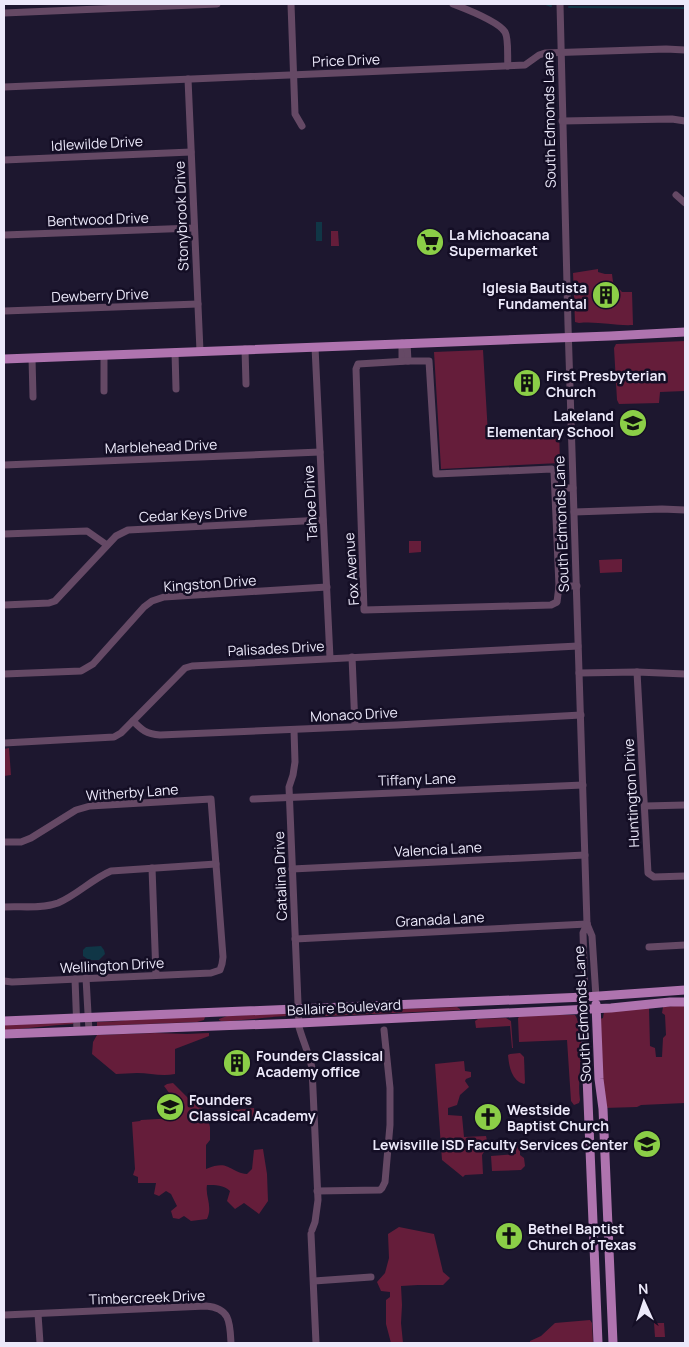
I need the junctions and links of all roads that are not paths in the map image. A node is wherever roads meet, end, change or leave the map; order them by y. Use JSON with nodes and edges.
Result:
{"nodes":[{"id":1,"x":217,"y":4,"type":"edge"},
{"id":2,"x":291,"y":4,"type":"edge"},
{"id":3,"x":454,"y":4,"type":"edge"},
{"id":4,"x":560,"y":4,"type":"edge"},
{"id":5,"x":4,"y":13,"type":"edge"},
{"id":6,"x":685,"y":50,"type":"edge"},
{"id":7,"x":561,"y":52,"type":"junction"},
{"id":8,"x":508,"y":66,"type":"junction"},
{"id":9,"x":293,"y":75,"type":"junction"},
{"id":10,"x":188,"y":79,"type":"junction"},
{"id":11,"x":4,"y":87,"type":"edge"},
{"id":12,"x":562,"y":121,"type":"junction"},
{"id":13,"x":685,"y":121,"type":"edge"},
{"id":14,"x":302,"y":126,"type":"dead end"},
{"id":15,"x":191,"y":152,"type":"junction"},
{"id":16,"x":4,"y":160,"type":"edge"},
{"id":17,"x":676,"y":195,"type":"dead end"},
{"id":18,"x":685,"y":204,"type":"edge"},
{"id":19,"x":194,"y":228,"type":"junction"},
{"id":20,"x":4,"y":235,"type":"edge"},
{"id":21,"x":198,"y":304,"type":"junction"},
{"id":22,"x":4,"y":311,"type":"edge"},
{"id":23,"x":685,"y":332,"type":"edge"},
{"id":24,"x":568,"y":337,"type":"junction"},
{"id":25,"x":404,"y":343,"type":"junction"},
{"id":26,"x":315,"y":347,"type":"junction"},
{"id":27,"x":245,"y":350,"type":"junction"},
{"id":28,"x":200,"y":351,"type":"junction"},
{"id":29,"x":175,"y":352,"type":"junction"},
{"id":30,"x":104,"y":355,"type":"junction"},
{"id":31,"x":32,"y":358,"type":"junction"},
{"id":32,"x":4,"y":359,"type":"edge"},
{"id":33,"x":405,"y":361,"type":"junction"},
{"id":34,"x":246,"y":384,"type":"dead end"},
{"id":35,"x":176,"y":389,"type":"dead end"},
{"id":36,"x":104,"y":391,"type":"dead end"},
{"id":37,"x":34,"y":397,"type":"dead end"},
{"id":38,"x":320,"y":452,"type":"junction"},
{"id":39,"x":4,"y":465,"type":"edge"},
{"id":40,"x":556,"y":488,"type":"junction"},
{"id":41,"x":574,"y":488,"type":"junction"},
{"id":42,"x":685,"y":510,"type":"edge"},
{"id":43,"x":574,"y":512,"type":"junction"},
{"id":44,"x":323,"y":520,"type":"junction"},
{"id":45,"x":4,"y":534,"type":"edge"},
{"id":46,"x":107,"y":545,"type":"junction"},
{"id":47,"x":559,"y":586,"type":"junction"},
{"id":48,"x":577,"y":586,"type":"junction"},
{"id":49,"x":326,"y":587,"type":"junction"},
{"id":50,"x":4,"y":605,"type":"edge"},
{"id":51,"x":578,"y":646,"type":"junction"},
{"id":52,"x":352,"y":657,"type":"junction"},
{"id":53,"x":330,"y":658,"type":"junction"},
{"id":54,"x":637,"y":672,"type":"junction"},
{"id":55,"x":579,"y":673,"type":"junction"},
{"id":56,"x":4,"y":674,"type":"edge"},
{"id":57,"x":685,"y":674,"type":"edge"},
{"id":58,"x":581,"y":715,"type":"junction"},
{"id":59,"x":133,"y":721,"type":"junction"},
{"id":60,"x":355,"y":726,"type":"junction"},
{"id":61,"x":294,"y":730,"type":"junction"},
{"id":62,"x":4,"y":744,"type":"edge"},
{"id":63,"x":583,"y":785,"type":"junction"},
{"id":64,"x":289,"y":798,"type":"junction"},
{"id":65,"x":253,"y":799,"type":"dead end"},
{"id":66,"x":685,"y":805,"type":"edge"},
{"id":67,"x":645,"y":806,"type":"junction"},
{"id":68,"x":4,"y":842,"type":"edge"},
{"id":69,"x":585,"y":855,"type":"junction"},
{"id":70,"x":216,"y":864,"type":"junction"},
{"id":71,"x":152,"y":868,"type":"junction"},
{"id":72,"x":292,"y":868,"type":"junction"},
{"id":73,"x":685,"y":876,"type":"edge"},
{"id":74,"x":4,"y":907,"type":"edge"},
{"id":75,"x":587,"y":924,"type":"junction"},
{"id":76,"x":295,"y":939,"type":"junction"},
{"id":77,"x":685,"y":945,"type":"edge"},
{"id":78,"x":649,"y":947,"type":"dead end"},
{"id":79,"x":156,"y":975,"type":"junction"},
{"id":80,"x":86,"y":978,"type":"junction"},
{"id":81,"x":75,"y":979,"type":"junction"},
{"id":82,"x":4,"y":980,"type":"edge"},
{"id":83,"x":685,"y":990,"type":"edge"},
{"id":84,"x":585,"y":997,"type":"junction"},
{"id":85,"x":596,"y":997,"type":"junction"},
{"id":86,"x":468,"y":1002,"type":"junction"},
{"id":87,"x":685,"y":1002,"type":"edge"},
{"id":88,"x":596,"y":1008,"type":"junction"},
{"id":89,"x":298,"y":1009,"type":"junction"},
{"id":90,"x":583,"y":1009,"type":"junction"},
{"id":91,"x":213,"y":1012,"type":"junction"},
{"id":92,"x":468,"y":1014,"type":"junction"},
{"id":93,"x":88,"y":1016,"type":"junction"},
{"id":94,"x":77,"y":1017,"type":"junction"},
{"id":95,"x":4,"y":1020,"type":"edge"},
{"id":96,"x":298,"y":1022,"type":"junction"},
{"id":97,"x":213,"y":1026,"type":"junction"},
{"id":98,"x":384,"y":1030,"type":"dead end"},
{"id":99,"x":77,"y":1031,"type":"junction"},
{"id":100,"x":89,"y":1031,"type":"junction"},
{"id":101,"x":4,"y":1034,"type":"edge"},
{"id":102,"x":603,"y":1109,"type":"junction"},
{"id":103,"x":588,"y":1110,"type":"junction"},
{"id":104,"x":318,"y":1191,"type":"junction"},
{"id":105,"x":606,"y":1193,"type":"junction"},
{"id":106,"x":592,"y":1194,"type":"junction"},
{"id":107,"x":370,"y":1277,"type":"dead end"},
{"id":108,"x":314,"y":1281,"type":"junction"},
{"id":109,"x":38,"y":1314,"type":"junction"},
{"id":110,"x":4,"y":1315,"type":"edge"},
{"id":111,"x":40,"y":1343,"type":"edge"},
{"id":112,"x":231,"y":1343,"type":"edge"},
{"id":113,"x":316,"y":1343,"type":"edge"},
{"id":114,"x":598,"y":1343,"type":"edge"},
{"id":115,"x":614,"y":1343,"type":"edge"}],
"edges":[{"from":1,"to":5,"type":"street"},
{"from":2,"to":9,"type":"street"},
{"from":3,"to":8,"type":"street"},
{"from":4,"to":7,"type":"street","name":"South Edmonds Lane"},
{"from":6,"to":7,"type":"street","name":"Price Drive"},
{"from":7,"to":8,"type":"street","name":"Price Drive"},
{"from":7,"to":12,"type":"street","name":"South Edmonds Lane"},
{"from":8,"to":9,"type":"street","name":"Price Drive"},
{"from":9,"to":10,"type":"street","name":"Price Drive"},
{"from":9,"to":14,"type":"street"},
{"from":10,"to":11,"type":"street","name":"Price Drive"},
{"from":10,"to":15,"type":"street","name":"Stonybrook Drive"},
{"from":12,"to":13,"type":"street"},
{"from":12,"to":24,"type":"street","name":"South Edmonds Lane"},
{"from":15,"to":16,"type":"street","name":"Idlewilde Drive"},
{"from":15,"to":19,"type":"street","name":"Stonybrook Drive"},
{"from":17,"to":18,"type":"street"},
{"from":19,"to":20,"type":"street","name":"Bentwood Drive"},
{"from":19,"to":21,"type":"street","name":"Stonybrook Drive"},
{"from":21,"to":22,"type":"street","name":"Dewberry Drive"},
{"from":21,"to":28,"type":"street","name":"Stonybrook Drive"},
{"from":23,"to":24,"type":"main road"},
{"from":24,"to":25,"type":"main road"},
{"from":24,"to":41,"type":"street","name":"South Edmonds Lane"},
{"from":25,"to":26,"type":"main road"},
{"from":25,"to":33,"type":"street"},
{"from":26,"to":27,"type":"main road"},
{"from":26,"to":38,"type":"street","name":"Tahoe Drive"},
{"from":27,"to":28,"type":"main road"},
{"from":27,"to":34,"type":"street"},
{"from":28,"to":29,"type":"main road"},
{"from":29,"to":30,"type":"main road"},
{"from":29,"to":35,"type":"street"},
{"from":30,"to":31,"type":"main road"},
{"from":30,"to":36,"type":"street"},
{"from":31,"to":32,"type":"main road"},
{"from":31,"to":37,"type":"street"},
{"from":33,"to":40,"type":"street","name":"Fox Avenue"},
{"from":33,"to":47,"type":"street","name":"Fox Avenue"},
{"from":38,"to":39,"type":"street","name":"Marblehead Drive"},
{"from":38,"to":44,"type":"street","name":"Tahoe Drive"},
{"from":40,"to":41,"type":"street"},
{"from":40,"to":47,"type":"street","name":"Fox Avenue"},
{"from":41,"to":43,"type":"street","name":"South Edmonds Lane"},
{"from":42,"to":43,"type":"street"},
{"from":43,"to":48,"type":"street","name":"South Edmonds Lane"},
{"from":44,"to":46,"type":"street","name":"Cedar Keys Drive"},
{"from":44,"to":49,"type":"street","name":"Tahoe Drive"},
{"from":45,"to":46,"type":"street"},
{"from":46,"to":50,"type":"street","name":"Cedar Keys Drive"},
{"from":47,"to":48,"type":"street"},
{"from":48,"to":51,"type":"street","name":"South Edmonds Lane"},
{"from":49,"to":53,"type":"street","name":"Tahoe Drive"},
{"from":49,"to":56,"type":"street","name":"Kingston Drive"},
{"from":51,"to":52,"type":"street","name":"Palisades Drive"},
{"from":51,"to":55,"type":"street","name":"South Edmonds Lane"},
{"from":52,"to":53,"type":"street","name":"Palisades Drive"},
{"from":52,"to":60,"type":"street"},
{"from":53,"to":59,"type":"street","name":"Palisades Drive"},
{"from":54,"to":55,"type":"street"},
{"from":54,"to":57,"type":"street"},
{"from":54,"to":67,"type":"street","name":"Huntington Drive"},
{"from":55,"to":58,"type":"street","name":"South Edmonds Lane"},
{"from":58,"to":60,"type":"street","name":"Monaco Drive"},
{"from":58,"to":63,"type":"street","name":"South Edmonds Lane"},
{"from":59,"to":61,"type":"street","name":"Monaco Drive"},
{"from":59,"to":62,"type":"street","name":"Palisades Drive"},
{"from":60,"to":61,"type":"street","name":"Monaco Drive"},
{"from":61,"to":64,"type":"street","name":"Catalina Drive"},
{"from":63,"to":64,"type":"street","name":"Tiffany Lane"},
{"from":63,"to":69,"type":"street","name":"South Edmonds Lane"},
{"from":64,"to":65,"type":"street","name":"Tiffany Lane"},
{"from":64,"to":72,"type":"street","name":"Catalina Drive"},
{"from":66,"to":67,"type":"street"},
{"from":67,"to":73,"type":"street","name":"Huntington Drive"},
{"from":68,"to":70,"type":"street","name":"Witherby Lane"},
{"from":69,"to":72,"type":"street","name":"Valencia Lane"},
{"from":69,"to":75,"type":"street","name":"South Edmonds Lane"},
{"from":70,"to":71,"type":"street"},
{"from":70,"to":79,"type":"street","name":"Wellington Drive"},
{"from":71,"to":74,"type":"street"},
{"from":71,"to":79,"type":"street"},
{"from":72,"to":76,"type":"street","name":"Catalina Drive"},
{"from":75,"to":76,"type":"street","name":"Granada Lane"},
{"from":75,"to":84,"type":"street","name":"South Edmonds Lane"},
{"from":75,"to":85,"type":"street","name":"South Edmonds Lane"},
{"from":76,"to":89,"type":"street","name":"Catalina Drive"},
{"from":77,"to":78,"type":"street"},
{"from":79,"to":80,"type":"street","name":"Wellington Drive"},
{"from":80,"to":81,"type":"street","name":"Wellington Drive"},
{"from":80,"to":93,"type":"street"},
{"from":81,"to":82,"type":"street","name":"Wellington Drive"},
{"from":81,"to":94,"type":"street"},
{"from":83,"to":85,"type":"main road","name":"Bellaire Boulevard"},
{"from":84,"to":85,"type":"main road","name":"Bellaire Boulevard"},
{"from":84,"to":86,"type":"main road","name":"Bellaire Boulevard"},
{"from":84,"to":90,"type":"main road","name":"South Edmonds Lane"},
{"from":85,"to":88,"type":"main road","name":"South Edmonds Lane"},
{"from":86,"to":89,"type":"main road","name":"Bellaire Boulevard"},
{"from":86,"to":92,"type":"main road"},
{"from":87,"to":88,"type":"main road","name":"Bellaire Boulevard"},
{"from":88,"to":90,"type":"main road","name":"Bellaire Boulevard"},
{"from":88,"to":102,"type":"main road","name":"South Edmonds Lane"},
{"from":89,"to":91,"type":"main road","name":"Bellaire Boulevard"},
{"from":89,"to":96,"type":"street","name":"Catalina Drive"},
{"from":90,"to":92,"type":"main road","name":"Bellaire Boulevard"},
{"from":90,"to":103,"type":"main road","name":"South Edmonds Lane"},
{"from":91,"to":93,"type":"main road","name":"Bellaire Boulevard"},
{"from":91,"to":97,"type":"main road"},
{"from":92,"to":96,"type":"main road","name":"Bellaire Boulevard"},
{"from":93,"to":94,"type":"main road","name":"Bellaire Boulevard"},
{"from":93,"to":100,"type":"street"},
{"from":94,"to":95,"type":"main road","name":"Bellaire Boulevard"},
{"from":94,"to":99,"type":"street"},
{"from":96,"to":97,"type":"main road","name":"Bellaire Boulevard"},
{"from":96,"to":104,"type":"street","name":"Catalina Drive"},
{"from":97,"to":100,"type":"main road","name":"Bellaire Boulevard"},
{"from":98,"to":104,"type":"street"},
{"from":99,"to":100,"type":"main road","name":"Bellaire Boulevard"},
{"from":99,"to":101,"type":"main road","name":"Bellaire Boulevard"},
{"from":102,"to":103,"type":"main road"},
{"from":102,"to":105,"type":"main road","name":"South Edmonds Lane"},
{"from":103,"to":106,"type":"main road","name":"South Edmonds Lane"},
{"from":104,"to":108,"type":"street","name":"Catalina Drive"},
{"from":105,"to":106,"type":"main road"},
{"from":105,"to":115,"type":"main road","name":"South Edmonds Lane"},
{"from":106,"to":114,"type":"main road","name":"South Edmonds Lane"},
{"from":107,"to":108,"type":"street"},
{"from":108,"to":113,"type":"street","name":"Catalina Drive"},
{"from":109,"to":110,"type":"street","name":"Timbercreek Drive"},
{"from":109,"to":111,"type":"street"},
{"from":109,"to":112,"type":"street","name":"Timbercreek Drive"}]}
